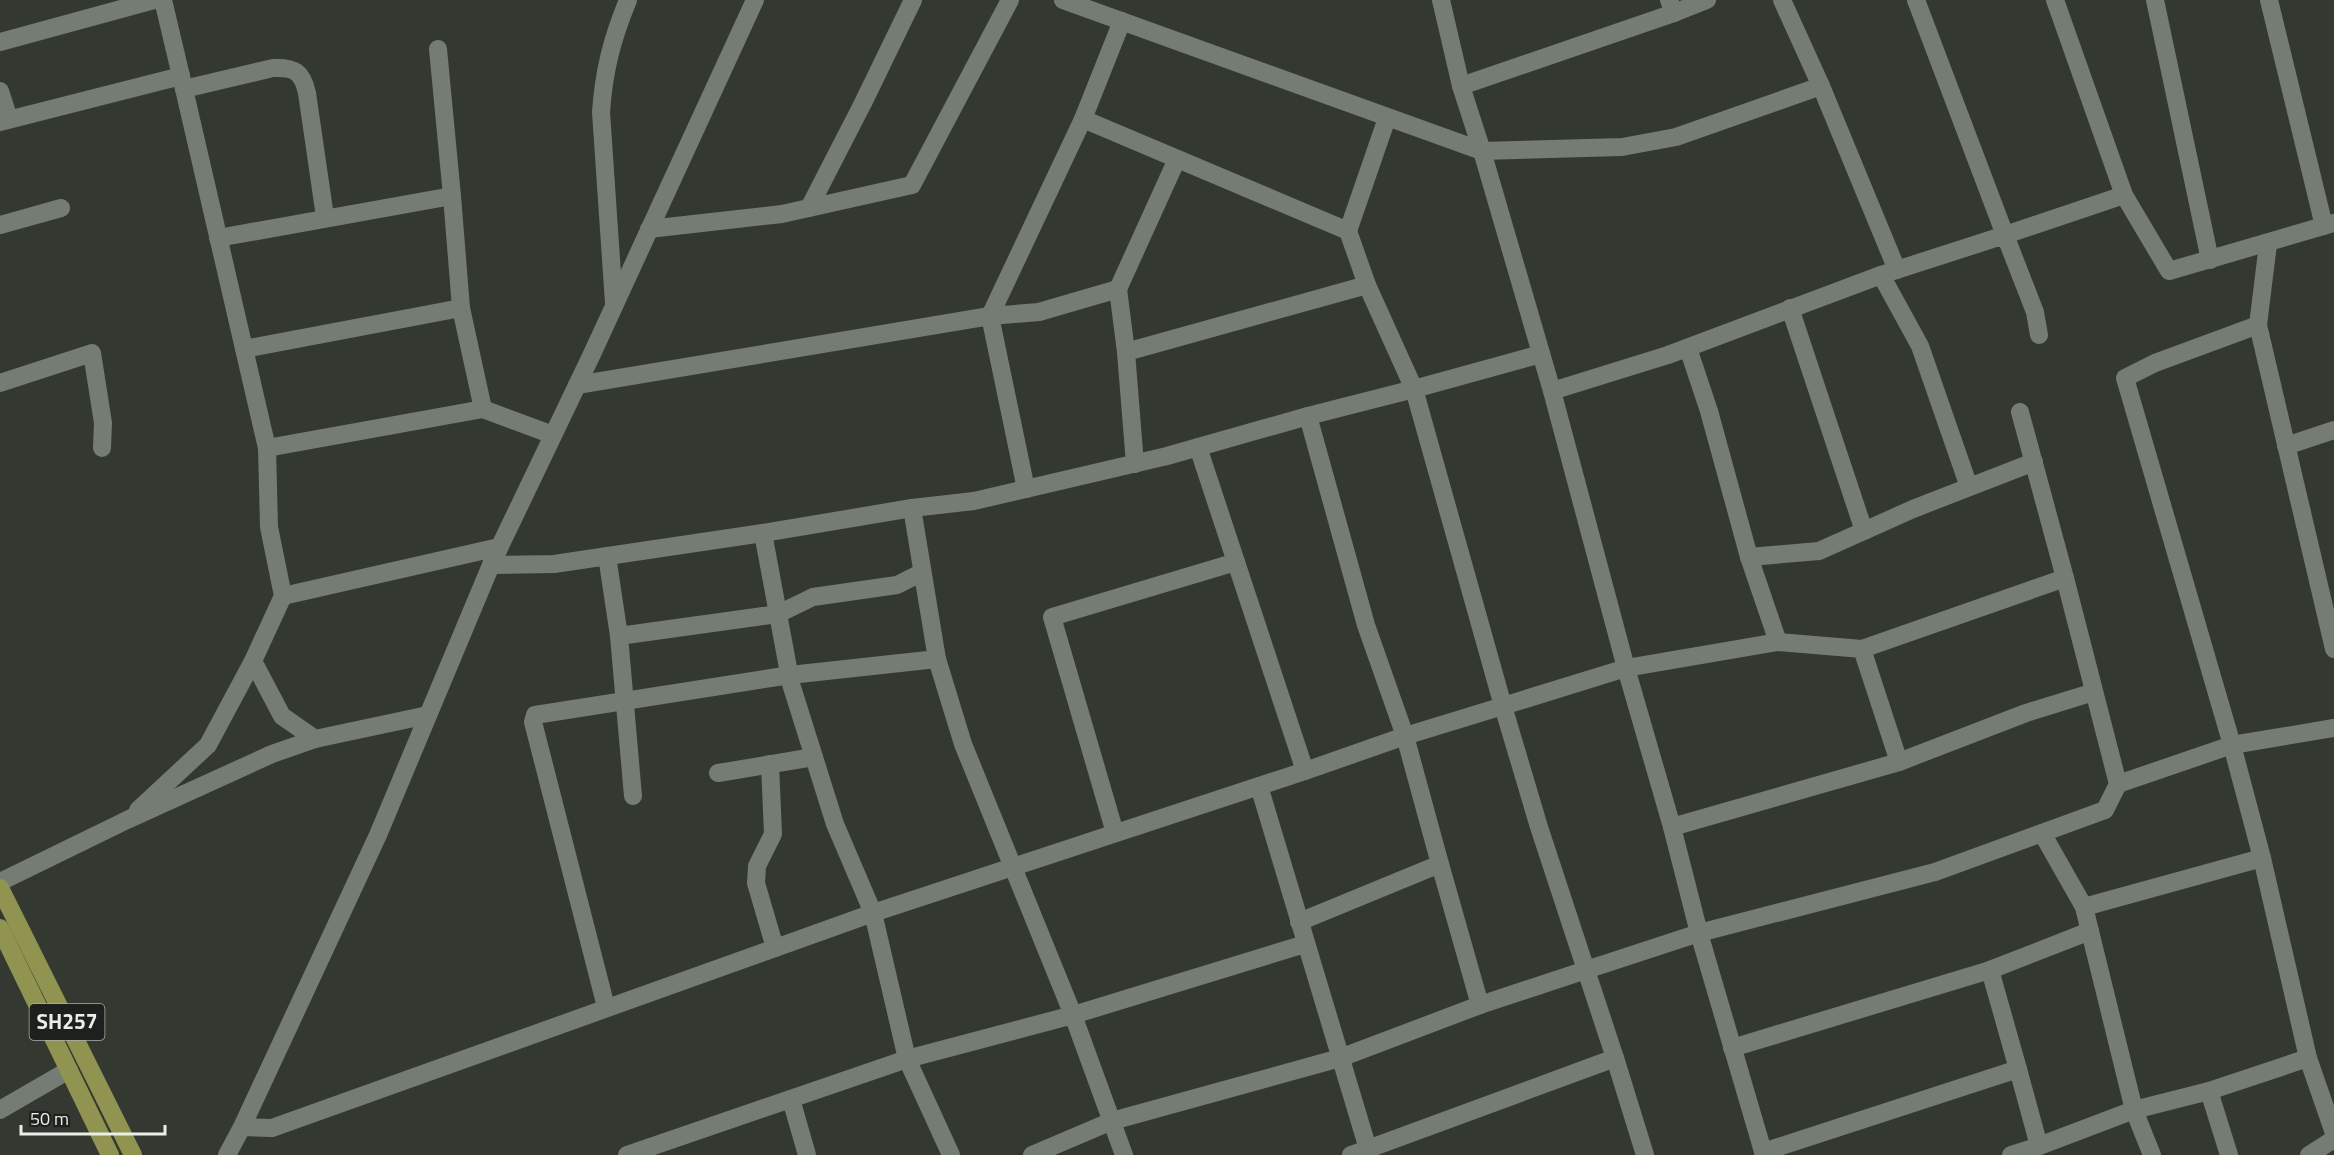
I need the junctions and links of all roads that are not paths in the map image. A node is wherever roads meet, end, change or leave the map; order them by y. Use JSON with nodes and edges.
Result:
{"nodes":[{"id":1,"x":154,"y":0,"type":"edge"},
{"id":2,"x":163,"y":0,"type":"edge"},
{"id":3,"x":628,"y":0,"type":"edge"},
{"id":4,"x":755,"y":0,"type":"edge"},
{"id":5,"x":913,"y":0,"type":"edge"},
{"id":6,"x":1010,"y":0,"type":"edge"},
{"id":7,"x":1063,"y":0,"type":"edge"},
{"id":8,"x":1441,"y":0,"type":"edge"},
{"id":9,"x":1707,"y":0,"type":"edge"},
{"id":10,"x":1782,"y":0,"type":"edge"},
{"id":11,"x":1916,"y":0,"type":"edge"},
{"id":12,"x":2055,"y":0,"type":"edge"},
{"id":13,"x":2155,"y":0,"type":"edge"},
{"id":14,"x":2269,"y":0,"type":"edge"},
{"id":15,"x":1671,"y":6,"type":"edge"},
{"id":16,"x":1122,"y":21,"type":"junction"},
{"id":17,"x":0,"y":42,"type":"edge"},
{"id":18,"x":438,"y":49,"type":"dead end"},
{"id":19,"x":183,"y":82,"type":"junction"},
{"id":20,"x":1461,"y":86,"type":"junction"},
{"id":21,"x":1821,"y":86,"type":"junction"},
{"id":22,"x":0,"y":91,"type":"edge"},
{"id":23,"x":1387,"y":118,"type":"junction"},
{"id":24,"x":1083,"y":119,"type":"junction"},
{"id":25,"x":4,"y":120,"type":"edge"},
{"id":26,"x":1482,"y":151,"type":"junction"},
{"id":27,"x":1177,"y":159,"type":"junction"},
{"id":28,"x":2124,"y":195,"type":"junction"},
{"id":29,"x":453,"y":196,"type":"junction"},
{"id":30,"x":62,"y":208,"type":"dead end"},
{"id":31,"x":809,"y":208,"type":"junction"},
{"id":32,"x":325,"y":217,"type":"junction"},
{"id":33,"x":0,"y":225,"type":"edge"},
{"id":34,"x":2329,"y":225,"type":"edge"},
{"id":35,"x":649,"y":229,"type":"junction"},
{"id":36,"x":1348,"y":231,"type":"junction"},
{"id":37,"x":2006,"y":235,"type":"junction"},
{"id":38,"x":218,"y":238,"type":"junction"},
{"id":39,"x":2268,"y":244,"type":"junction"},
{"id":40,"x":2210,"y":260,"type":"junction"},
{"id":41,"x":1889,"y":272,"type":"junction"},
{"id":42,"x":1367,"y":285,"type":"junction"},
{"id":43,"x":1118,"y":289,"type":"junction"},
{"id":44,"x":615,"y":304,"type":"junction"},
{"id":45,"x":461,"y":308,"type":"junction"},
{"id":46,"x":1790,"y":308,"type":"junction"},
{"id":47,"x":990,"y":316,"type":"junction"},
{"id":48,"x":2258,"y":325,"type":"junction"},
{"id":49,"x":2039,"y":335,"type":"dead end"},
{"id":50,"x":1688,"y":348,"type":"junction"},
{"id":51,"x":244,"y":349,"type":"junction"},
{"id":52,"x":1126,"y":352,"type":"junction"},
{"id":53,"x":1541,"y":354,"type":"junction"},
{"id":54,"x":0,"y":383,"type":"edge"},
{"id":55,"x":577,"y":385,"type":"junction"},
{"id":56,"x":1414,"y":389,"type":"junction"},
{"id":57,"x":1552,"y":391,"type":"junction"},
{"id":58,"x":483,"y":409,"type":"junction"},
{"id":59,"x":2020,"y":412,"type":"dead end"},
{"id":60,"x":1308,"y":416,"type":"junction"},
{"id":61,"x":2334,"y":430,"type":"edge"},
{"id":62,"x":553,"y":435,"type":"junction"},
{"id":63,"x":2286,"y":446,"type":"junction"},
{"id":64,"x":1198,"y":447,"type":"junction"},
{"id":65,"x":102,"y":448,"type":"dead end"},
{"id":66,"x":267,"y":448,"type":"junction"},
{"id":67,"x":2034,"y":462,"type":"junction"},
{"id":68,"x":1134,"y":464,"type":"junction"},
{"id":69,"x":1969,"y":487,"type":"junction"},
{"id":70,"x":1026,"y":489,"type":"junction"},
{"id":71,"x":912,"y":508,"type":"junction"},
{"id":72,"x":1864,"y":531,"type":"junction"},
{"id":73,"x":763,"y":533,"type":"junction"},
{"id":74,"x":499,"y":547,"type":"junction"},
{"id":75,"x":607,"y":556,"type":"junction"},
{"id":76,"x":1749,"y":556,"type":"junction"},
{"id":77,"x":1236,"y":562,"type":"junction"},
{"id":78,"x":491,"y":566,"type":"junction"},
{"id":79,"x":921,"y":573,"type":"junction"},
{"id":80,"x":2065,"y":578,"type":"junction"},
{"id":81,"x":283,"y":596,"type":"junction"},
{"id":82,"x":778,"y":614,"type":"junction"},
{"id":83,"x":619,"y":636,"type":"junction"},
{"id":84,"x":1778,"y":642,"type":"junction"},
{"id":85,"x":1862,"y":649,"type":"junction"},
{"id":86,"x":2334,"y":649,"type":"edge"},
{"id":87,"x":937,"y":658,"type":"junction"},
{"id":88,"x":253,"y":661,"type":"junction"},
{"id":89,"x":1626,"y":668,"type":"junction"},
{"id":90,"x":790,"y":675,"type":"junction"},
{"id":91,"x":2094,"y":692,"type":"junction"},
{"id":92,"x":626,"y":701,"type":"junction"},
{"id":93,"x":1503,"y":706,"type":"junction"},
{"id":94,"x":428,"y":715,"type":"junction"},
{"id":95,"x":2334,"y":728,"type":"edge"},
{"id":96,"x":1405,"y":736,"type":"junction"},
{"id":97,"x":315,"y":739,"type":"junction"},
{"id":98,"x":2232,"y":745,"type":"junction"},
{"id":99,"x":814,"y":757,"type":"junction"},
{"id":100,"x":1899,"y":762,"type":"junction"},
{"id":101,"x":770,"y":764,"type":"junction"},
{"id":102,"x":1305,"y":771,"type":"junction"},
{"id":103,"x":718,"y":773,"type":"dead end"},
{"id":104,"x":2118,"y":784,"type":"junction"},
{"id":105,"x":1259,"y":786,"type":"junction"},
{"id":106,"x":633,"y":796,"type":"dead end"},
{"id":107,"x":127,"y":820,"type":"junction"},
{"id":108,"x":1672,"y":827,"type":"junction"},
{"id":109,"x":1114,"y":833,"type":"junction"},
{"id":110,"x":2042,"y":833,"type":"junction"},
{"id":111,"x":2262,"y":858,"type":"junction"},
{"id":112,"x":1440,"y":864,"type":"junction"},
{"id":113,"x":1013,"y":866,"type":"junction"},
{"id":114,"x":0,"y":882,"type":"edge"},
{"id":115,"x":0,"y":888,"type":"edge"},
{"id":116,"x":2084,"y":907,"type":"junction"},
{"id":117,"x":873,"y":913,"type":"junction"},
{"id":118,"x":1299,"y":922,"type":"junction"},
{"id":119,"x":0,"y":928,"type":"edge"},
{"id":120,"x":2090,"y":931,"type":"junction"},
{"id":121,"x":1699,"y":933,"type":"junction"},
{"id":122,"x":1305,"y":944,"type":"junction"},
{"id":123,"x":775,"y":948,"type":"junction"},
{"id":124,"x":1586,"y":970,"type":"junction"},
{"id":125,"x":1989,"y":970,"type":"junction"},
{"id":126,"x":1480,"y":1005,"type":"junction"},
{"id":127,"x":606,"y":1007,"type":"junction"},
{"id":128,"x":1073,"y":1015,"type":"junction"},
{"id":129,"x":1732,"y":1048,"type":"junction"},
{"id":130,"x":1340,"y":1058,"type":"junction"},
{"id":131,"x":1615,"y":1058,"type":"junction"},
{"id":132,"x":2308,"y":1058,"type":"junction"},
{"id":133,"x":907,"y":1059,"type":"junction"},
{"id":134,"x":2018,"y":1069,"type":"junction"},
{"id":135,"x":69,"y":1070,"type":"junction"},
{"id":136,"x":2209,"y":1091,"type":"junction"},
{"id":137,"x":791,"y":1100,"type":"junction"},
{"id":138,"x":0,"y":1110,"type":"edge"},
{"id":139,"x":2134,"y":1110,"type":"junction"},
{"id":140,"x":1112,"y":1121,"type":"junction"},
{"id":141,"x":242,"y":1127,"type":"junction"},
{"id":142,"x":2334,"y":1133,"type":"edge"},
{"id":143,"x":2334,"y":1139,"type":"edge"},
{"id":144,"x":2039,"y":1146,"type":"junction"},
{"id":145,"x":655,"y":1150,"type":"edge"},
{"id":146,"x":1363,"y":1153,"type":"edge"},
{"id":147,"x":1764,"y":1153,"type":"edge"},
{"id":148,"x":110,"y":1155,"type":"edge"},
{"id":149,"x":133,"y":1155,"type":"edge"},
{"id":150,"x":227,"y":1155,"type":"edge"},
{"id":151,"x":627,"y":1155,"type":"edge"},
{"id":152,"x":807,"y":1155,"type":"edge"},
{"id":153,"x":951,"y":1155,"type":"edge"},
{"id":154,"x":1032,"y":1155,"type":"edge"},
{"id":155,"x":1124,"y":1155,"type":"edge"},
{"id":156,"x":1645,"y":1155,"type":"edge"},
{"id":157,"x":2011,"y":1155,"type":"edge"},
{"id":158,"x":2152,"y":1155,"type":"edge"},
{"id":159,"x":2229,"y":1155,"type":"edge"},
{"id":160,"x":2309,"y":1155,"type":"edge"}],
"edges":[{"from":1,"to":17,"type":"street"},
{"from":2,"to":19,"type":"street"},
{"from":3,"to":44,"type":"street"},
{"from":4,"to":35,"type":"street"},
{"from":5,"to":31,"type":"street"},
{"from":6,"to":31,"type":"street"},
{"from":7,"to":16,"type":"street"},
{"from":8,"to":20,"type":"street"},
{"from":9,"to":15,"type":"street"},
{"from":10,"to":21,"type":"street"},
{"from":11,"to":37,"type":"street"},
{"from":12,"to":28,"type":"street"},
{"from":13,"to":40,"type":"street"},
{"from":14,"to":34,"type":"street"},
{"from":15,"to":20,"type":"street"},
{"from":16,"to":23,"type":"street"},
{"from":16,"to":24,"type":"street"},
{"from":18,"to":29,"type":"street"},
{"from":19,"to":25,"type":"street"},
{"from":19,"to":32,"type":"street"},
{"from":19,"to":38,"type":"street"},
{"from":20,"to":26,"type":"street"},
{"from":21,"to":26,"type":"street"},
{"from":21,"to":41,"type":"street"},
{"from":22,"to":25,"type":"street"},
{"from":23,"to":26,"type":"street"},
{"from":23,"to":36,"type":"street"},
{"from":24,"to":27,"type":"street"},
{"from":24,"to":47,"type":"street"},
{"from":26,"to":53,"type":"street"},
{"from":27,"to":36,"type":"street"},
{"from":27,"to":43,"type":"street"},
{"from":28,"to":37,"type":"street"},
{"from":28,"to":40,"type":"street"},
{"from":29,"to":32,"type":"street"},
{"from":29,"to":45,"type":"street"},
{"from":30,"to":33,"type":"street"},
{"from":31,"to":35,"type":"street"},
{"from":32,"to":38,"type":"street"},
{"from":34,"to":39,"type":"street"},
{"from":35,"to":44,"type":"street"},
{"from":36,"to":42,"type":"street"},
{"from":37,"to":41,"type":"street"},
{"from":37,"to":49,"type":"street"},
{"from":38,"to":51,"type":"street"},
{"from":39,"to":40,"type":"street"},
{"from":39,"to":48,"type":"street"},
{"from":41,"to":46,"type":"street"},
{"from":41,"to":69,"type":"street"},
{"from":42,"to":52,"type":"street"},
{"from":42,"to":56,"type":"street"},
{"from":43,"to":47,"type":"street"},
{"from":43,"to":52,"type":"street"},
{"from":44,"to":55,"type":"street"},
{"from":45,"to":51,"type":"street"},
{"from":45,"to":58,"type":"street"},
{"from":46,"to":50,"type":"street"},
{"from":46,"to":72,"type":"street"},
{"from":47,"to":55,"type":"street"},
{"from":47,"to":70,"type":"street"},
{"from":48,"to":63,"type":"street"},
{"from":48,"to":98,"type":"street"},
{"from":50,"to":57,"type":"street"},
{"from":50,"to":76,"type":"street"},
{"from":51,"to":66,"type":"street"},
{"from":52,"to":68,"type":"street"},
{"from":53,"to":56,"type":"street"},
{"from":53,"to":57,"type":"street"},
{"from":54,"to":65,"type":"street"},
{"from":55,"to":62,"type":"street"},
{"from":56,"to":60,"type":"street"},
{"from":56,"to":93,"type":"street"},
{"from":57,"to":89,"type":"street"},
{"from":58,"to":62,"type":"street"},
{"from":58,"to":66,"type":"street"},
{"from":59,"to":67,"type":"street"},
{"from":60,"to":64,"type":"street"},
{"from":60,"to":96,"type":"street"},
{"from":61,"to":63,"type":"street"},
{"from":62,"to":74,"type":"street"},
{"from":63,"to":86,"type":"street"},
{"from":64,"to":68,"type":"street"},
{"from":64,"to":77,"type":"street"},
{"from":66,"to":81,"type":"street"},
{"from":67,"to":69,"type":"street"},
{"from":67,"to":80,"type":"street"},
{"from":68,"to":70,"type":"street"},
{"from":69,"to":72,"type":"street"},
{"from":70,"to":71,"type":"street"},
{"from":71,"to":73,"type":"street"},
{"from":71,"to":79,"type":"street"},
{"from":72,"to":76,"type":"street"},
{"from":73,"to":75,"type":"street"},
{"from":73,"to":82,"type":"street"},
{"from":74,"to":78,"type":"street"},
{"from":74,"to":81,"type":"street"},
{"from":75,"to":78,"type":"street"},
{"from":75,"to":83,"type":"street"},
{"from":76,"to":84,"type":"street"},
{"from":77,"to":102,"type":"street"},
{"from":77,"to":109,"type":"street"},
{"from":78,"to":94,"type":"street"},
{"from":79,"to":82,"type":"street"},
{"from":79,"to":87,"type":"street"},
{"from":80,"to":85,"type":"street"},
{"from":80,"to":91,"type":"street"},
{"from":81,"to":88,"type":"street"},
{"from":82,"to":83,"type":"street"},
{"from":82,"to":90,"type":"street"},
{"from":83,"to":92,"type":"street"},
{"from":84,"to":85,"type":"street"},
{"from":84,"to":89,"type":"street"},
{"from":85,"to":100,"type":"street"},
{"from":87,"to":90,"type":"street"},
{"from":87,"to":113,"type":"street"},
{"from":88,"to":97,"type":"street"},
{"from":88,"to":107,"type":"street"},
{"from":89,"to":93,"type":"street"},
{"from":89,"to":108,"type":"street"},
{"from":90,"to":92,"type":"street"},
{"from":90,"to":99,"type":"street"},
{"from":91,"to":100,"type":"street"},
{"from":91,"to":104,"type":"street"},
{"from":92,"to":106,"type":"street"},
{"from":92,"to":127,"type":"street"},
{"from":93,"to":96,"type":"street"},
{"from":93,"to":124,"type":"street"},
{"from":94,"to":97,"type":"street"},
{"from":94,"to":141,"type":"street"},
{"from":95,"to":98,"type":"street"},
{"from":96,"to":102,"type":"street"},
{"from":96,"to":112,"type":"street"},
{"from":97,"to":107,"type":"street"},
{"from":98,"to":104,"type":"street"},
{"from":98,"to":111,"type":"street"},
{"from":99,"to":101,"type":"street"},
{"from":99,"to":117,"type":"street"},
{"from":100,"to":108,"type":"street"},
{"from":101,"to":103,"type":"street"},
{"from":101,"to":123,"type":"street"},
{"from":102,"to":105,"type":"street"},
{"from":104,"to":110,"type":"street"},
{"from":105,"to":109,"type":"street"},
{"from":105,"to":118,"type":"street"},
{"from":107,"to":114,"type":"street"},
{"from":108,"to":121,"type":"street"},
{"from":109,"to":113,"type":"street"},
{"from":110,"to":116,"type":"street"},
{"from":110,"to":121,"type":"street"},
{"from":111,"to":116,"type":"street"},
{"from":111,"to":132,"type":"street"},
{"from":112,"to":118,"type":"street"},
{"from":112,"to":126,"type":"street"},
{"from":113,"to":117,"type":"street"},
{"from":113,"to":128,"type":"street"},
{"from":115,"to":149,"type":"main road","number":"SH257"},
{"from":116,"to":120,"type":"street"},
{"from":117,"to":123,"type":"street"},
{"from":117,"to":133,"type":"street"},
{"from":118,"to":122,"type":"street"},
{"from":119,"to":135,"type":"main road","number":"SH257"},
{"from":120,"to":125,"type":"street"},
{"from":120,"to":139,"type":"street"},
{"from":121,"to":124,"type":"street"},
{"from":121,"to":129,"type":"street"},
{"from":122,"to":128,"type":"street"},
{"from":122,"to":130,"type":"street"},
{"from":123,"to":127,"type":"street"},
{"from":124,"to":126,"type":"street"},
{"from":124,"to":131,"type":"street"},
{"from":125,"to":129,"type":"street"},
{"from":125,"to":134,"type":"street"},
{"from":126,"to":130,"type":"street"},
{"from":127,"to":141,"type":"street"},
{"from":128,"to":133,"type":"street"},
{"from":128,"to":140,"type":"street"},
{"from":129,"to":147,"type":"street"},
{"from":130,"to":140,"type":"street"},
{"from":130,"to":146,"type":"street"},
{"from":131,"to":146,"type":"street"},
{"from":131,"to":156,"type":"street"},
{"from":132,"to":136,"type":"street"},
{"from":132,"to":142,"type":"street"},
{"from":133,"to":137,"type":"street"},
{"from":133,"to":153,"type":"street"},
{"from":134,"to":144,"type":"street"},
{"from":134,"to":147,"type":"street"},
{"from":135,"to":138,"type":"street"},
{"from":135,"to":148,"type":"main road","number":"SH257"},
{"from":136,"to":139,"type":"street"},
{"from":136,"to":159,"type":"street"},
{"from":137,"to":145,"type":"street"},
{"from":137,"to":152,"type":"street"},
{"from":139,"to":144,"type":"street"},
{"from":139,"to":158,"type":"street"},
{"from":140,"to":154,"type":"street"},
{"from":140,"to":155,"type":"street"},
{"from":141,"to":150,"type":"street"},
{"from":143,"to":160,"type":"street"},
{"from":144,"to":157,"type":"street"},
{"from":145,"to":151,"type":"street"}]}
